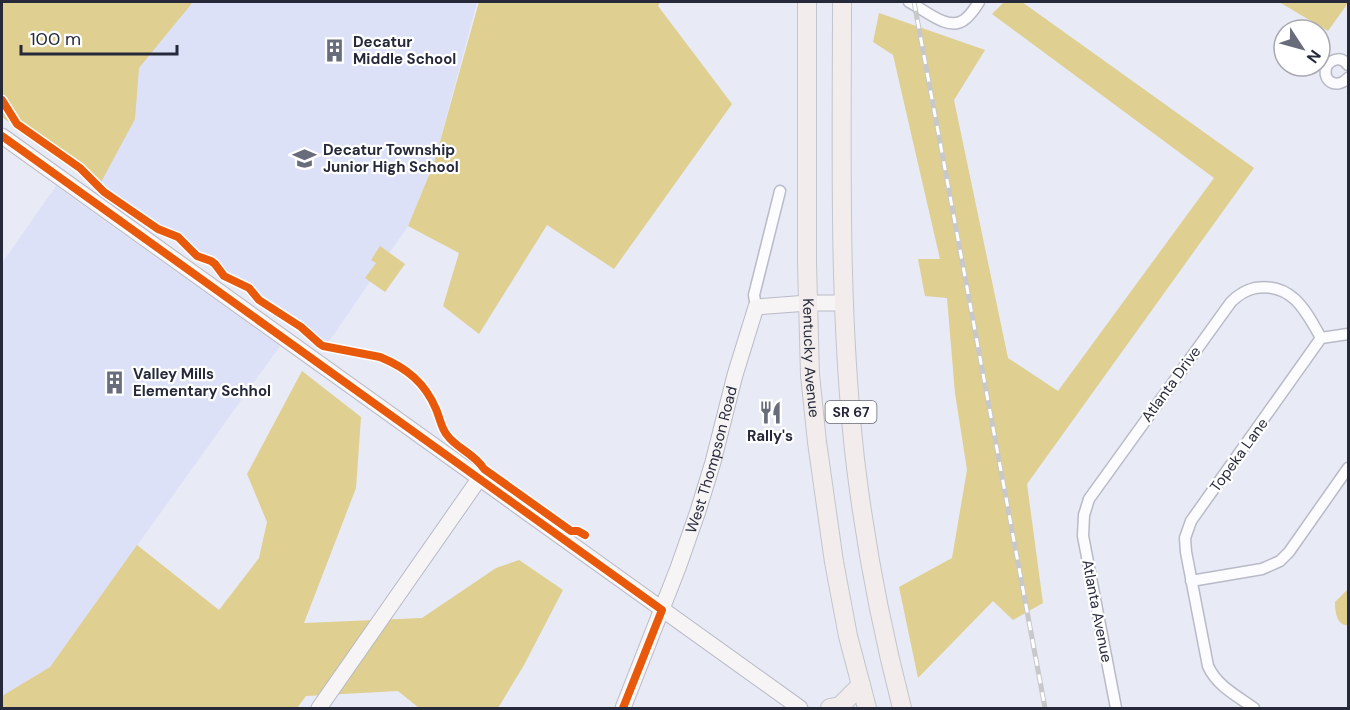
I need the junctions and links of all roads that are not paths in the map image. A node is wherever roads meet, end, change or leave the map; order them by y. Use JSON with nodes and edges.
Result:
{"nodes":[{"id":1,"x":807,"y":2,"type":"edge"},
{"id":2,"x":842,"y":2,"type":"edge"},
{"id":3,"x":909,"y":2,"type":"edge"},
{"id":4,"x":979,"y":2,"type":"edge"},
{"id":5,"x":1348,"y":65,"type":"edge"},
{"id":6,"x":1348,"y":78,"type":"edge"},
{"id":7,"x":2,"y":136,"type":"edge"},
{"id":8,"x":780,"y":191,"type":"dead end"},
{"id":9,"x":808,"y":303,"type":"junction"},
{"id":10,"x":844,"y":303,"type":"junction"},
{"id":11,"x":756,"y":307,"type":"junction"},
{"id":12,"x":1348,"y":334,"type":"edge"},
{"id":13,"x":1321,"y":339,"type":"junction"},
{"id":14,"x":1348,"y":468,"type":"edge"},
{"id":15,"x":479,"y":479,"type":"junction"},
{"id":16,"x":1085,"y":513,"type":"joint"},
{"id":17,"x":832,"y":551,"type":"junction"},
{"id":18,"x":1191,"y":581,"type":"junction"},
{"id":19,"x":662,"y":610,"type":"junction"},
{"id":20,"x":861,"y":685,"type":"junction"},
{"id":21,"x":319,"y":708,"type":"edge"},
{"id":22,"x":623,"y":708,"type":"edge"},
{"id":23,"x":800,"y":708,"type":"edge"},
{"id":24,"x":830,"y":708,"type":"edge"},
{"id":25,"x":867,"y":708,"type":"edge"},
{"id":26,"x":880,"y":708,"type":"edge"},
{"id":27,"x":902,"y":708,"type":"edge"},
{"id":28,"x":1116,"y":708,"type":"edge"},
{"id":29,"x":1254,"y":708,"type":"edge"}],
"edges":[{"from":1,"to":9,"type":"main road","name":"Kentucky Avenue","number":"SR 67"},
{"from":2,"to":10,"type":"main road","number":"SR 67"},
{"from":3,"to":4,"type":"street"},
{"from":5,"to":6,"type":"street"},
{"from":7,"to":15,"type":"main road"},
{"from":8,"to":11,"type":"street","name":"West Thompson Road"},
{"from":9,"to":10,"type":"main road"},
{"from":9,"to":11,"type":"main road"},
{"from":9,"to":17,"type":"main road","name":"Kentucky Avenue","number":"SR 67"},
{"from":10,"to":27,"type":"main road","number":"SR 67"},
{"from":11,"to":19,"type":"main road","name":"West Thompson Road"},
{"from":12,"to":13,"type":"street"},
{"from":13,"to":16,"type":"street","name":"Atlanta Drive"},
{"from":13,"to":18,"type":"street","name":"Topeka Lane"},
{"from":14,"to":18,"type":"street"},
{"from":15,"to":19,"type":"main road"},
{"from":15,"to":21,"type":"main road"},
{"from":16,"to":28,"type":"street","name":"Atlanta Avenue"},
{"from":17,"to":20,"type":"main road","name":"Kentucky Avenue","number":"SR 67"},
{"from":17,"to":26,"type":"main road"},
{"from":18,"to":29,"type":"street","name":"Topeka Lane"},
{"from":19,"to":22,"type":"main road","name":"West Thompson Road"},
{"from":19,"to":23,"type":"main road"},
{"from":20,"to":24,"type":"main road"},
{"from":20,"to":25,"type":"main road","name":"Kentucky Avenue","number":"SR 67"}]}
